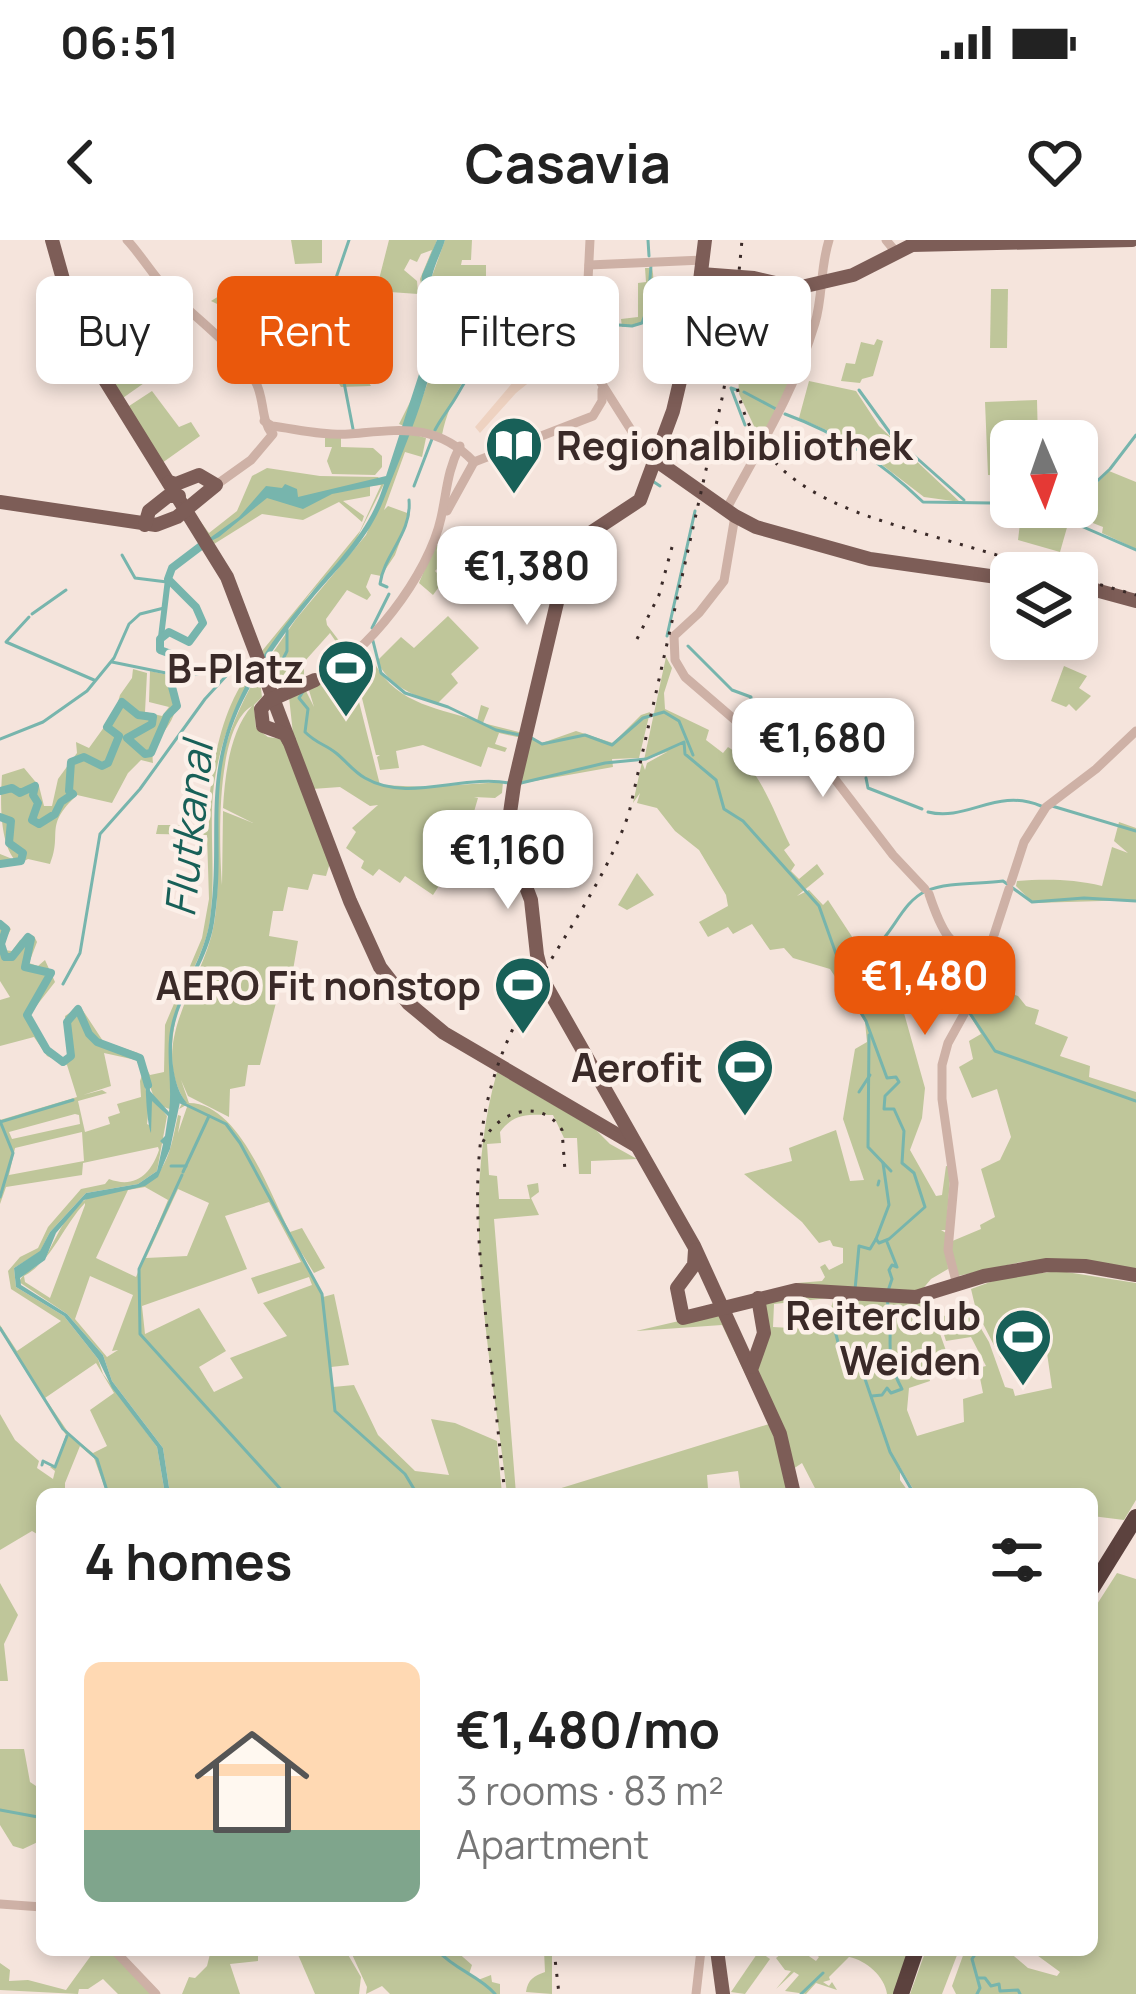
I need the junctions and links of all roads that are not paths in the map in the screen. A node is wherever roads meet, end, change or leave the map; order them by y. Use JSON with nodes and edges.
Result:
{"nodes":[{"id":1,"x":52,"y":240,"type":"edge"},
{"id":2,"x":127,"y":240,"type":"edge"},
{"id":3,"x":590,"y":240,"type":"edge"},
{"id":4,"x":705,"y":240,"type":"edge"},
{"id":5,"x":829,"y":240,"type":"edge"},
{"id":6,"x":1132,"y":240,"type":"edge"},
{"id":7,"x":891,"y":246,"type":"edge"},
{"id":8,"x":589,"y":265,"type":"junction"},
{"id":9,"x":702,"y":267,"type":"junction"},
{"id":10,"x":820,"y":283,"type":"junction"},
{"id":11,"x":604,"y":396,"type":"junction"},
{"id":12,"x":270,"y":428,"type":"junction"},
{"id":13,"x":467,"y":454,"type":"junction"},
{"id":14,"x":649,"y":455,"type":"junction"},
{"id":15,"x":217,"y":485,"type":"junction"},
{"id":16,"x":179,"y":498,"type":"junction"},
{"id":17,"x":0,"y":502,"type":"edge"},
{"id":18,"x":730,"y":513,"type":"junction"},
{"id":19,"x":441,"y":520,"type":"junction"},
{"id":20,"x":146,"y":525,"type":"junction"},
{"id":21,"x":990,"y":575,"type":"edge"},
{"id":22,"x":1098,"y":591,"type":"edge"},
{"id":23,"x":1136,"y":601,"type":"edge"},
{"id":24,"x":266,"y":676,"type":"junction"},
{"id":25,"x":310,"y":682,"type":"joint"},
{"id":26,"x":287,"y":690,"type":"junction"},
{"id":27,"x":280,"y":715,"type":"junction"},
{"id":28,"x":1136,"y":731,"type":"edge"},
{"id":29,"x":272,"y":733,"type":"junction"},
{"id":30,"x":292,"y":746,"type":"junction"},
{"id":31,"x":985,"y":962,"type":"junction"},
{"id":32,"x":623,"y":1134,"type":"junction"},
{"id":33,"x":694,"y":1246,"type":"junction"},
{"id":34,"x":687,"y":1272,"type":"junction"},
{"id":35,"x":1136,"y":1275,"type":"edge"},
{"id":36,"x":710,"y":1279,"type":"junction"},
{"id":37,"x":949,"y":1286,"type":"junction"},
{"id":38,"x":749,"y":1302,"type":"junction"},
{"id":39,"x":737,"y":1338,"type":"junction"},
{"id":40,"x":761,"y":1341,"type":"junction"},
{"id":41,"x":753,"y":1372,"type":"junction"},
{"id":42,"x":793,"y":1488,"type":"edge"},
{"id":43,"x":1136,"y":1522,"type":"edge"},
{"id":44,"x":1098,"y":1582,"type":"edge"},
{"id":45,"x":0,"y":1904,"type":"edge"},
{"id":46,"x":36,"y":1907,"type":"edge"},
{"id":47,"x":120,"y":1956,"type":"edge"},
{"id":48,"x":700,"y":1956,"type":"edge"},
{"id":49,"x":718,"y":1956,"type":"edge"},
{"id":50,"x":917,"y":1956,"type":"edge"},
{"id":51,"x":156,"y":1994,"type":"edge"},
{"id":52,"x":696,"y":1994,"type":"edge"},
{"id":53,"x":723,"y":1994,"type":"edge"},
{"id":54,"x":903,"y":1994,"type":"edge"}],
"edges":[{"from":1,"to":16,"type":"main road"},
{"from":2,"to":12,"type":"street"},
{"from":3,"to":8,"type":"street"},
{"from":4,"to":9,"type":"main road"},
{"from":5,"to":10,"type":"street"},
{"from":6,"to":7,"type":"main road"},
{"from":7,"to":10,"type":"main road"},
{"from":8,"to":9,"type":"street"},
{"from":8,"to":11,"type":"street"},
{"from":9,"to":10,"type":"main road"},
{"from":9,"to":14,"type":"main road"},
{"from":10,"to":18,"type":"street"},
{"from":11,"to":13,"type":"street"},
{"from":11,"to":14,"type":"street"},
{"from":12,"to":13,"type":"street"},
{"from":12,"to":15,"type":"street"},
{"from":13,"to":19,"type":"street"},
{"from":13,"to":19,"type":"street"},
{"from":14,"to":18,"type":"main road"},
{"from":14,"to":32,"type":"main road"},
{"from":15,"to":16,"type":"main road"},
{"from":15,"to":16,"type":"main road"},
{"from":16,"to":20,"type":"main road"},
{"from":16,"to":20,"type":"main road"},
{"from":16,"to":24,"type":"main road"},
{"from":17,"to":20,"type":"main road"},
{"from":18,"to":21,"type":"main road"},
{"from":18,"to":31,"type":"street"},
{"from":19,"to":25,"type":"street"},
{"from":22,"to":23,"type":"main road"},
{"from":24,"to":26,"type":"main road"},
{"from":24,"to":27,"type":"main road"},
{"from":25,"to":26,"type":"main road"},
{"from":26,"to":29,"type":"main road"},
{"from":26,"to":30,"type":"main road"},
{"from":27,"to":29,"type":"main road"},
{"from":27,"to":30,"type":"main road"},
{"from":28,"to":31,"type":"street"},
{"from":29,"to":30,"type":"main road"},
{"from":30,"to":32,"type":"main road"},
{"from":31,"to":37,"type":"street"},
{"from":32,"to":33,"type":"main road"},
{"from":33,"to":34,"type":"main road"},
{"from":33,"to":36,"type":"main road"},
{"from":34,"to":36,"type":"main road"},
{"from":34,"to":38,"type":"main road"},
{"from":35,"to":37,"type":"main road"},
{"from":36,"to":39,"type":"main road"},
{"from":37,"to":38,"type":"main road"},
{"from":38,"to":40,"type":"main road"},
{"from":39,"to":40,"type":"main road"},
{"from":39,"to":41,"type":"main road"},
{"from":40,"to":41,"type":"main road"},
{"from":41,"to":42,"type":"main road"},
{"from":43,"to":44,"type":"highway"},
{"from":45,"to":46,"type":"street"},
{"from":47,"to":51,"type":"street"},
{"from":48,"to":52,"type":"street"},
{"from":49,"to":53,"type":"main road"},
{"from":50,"to":54,"type":"highway"}]}
